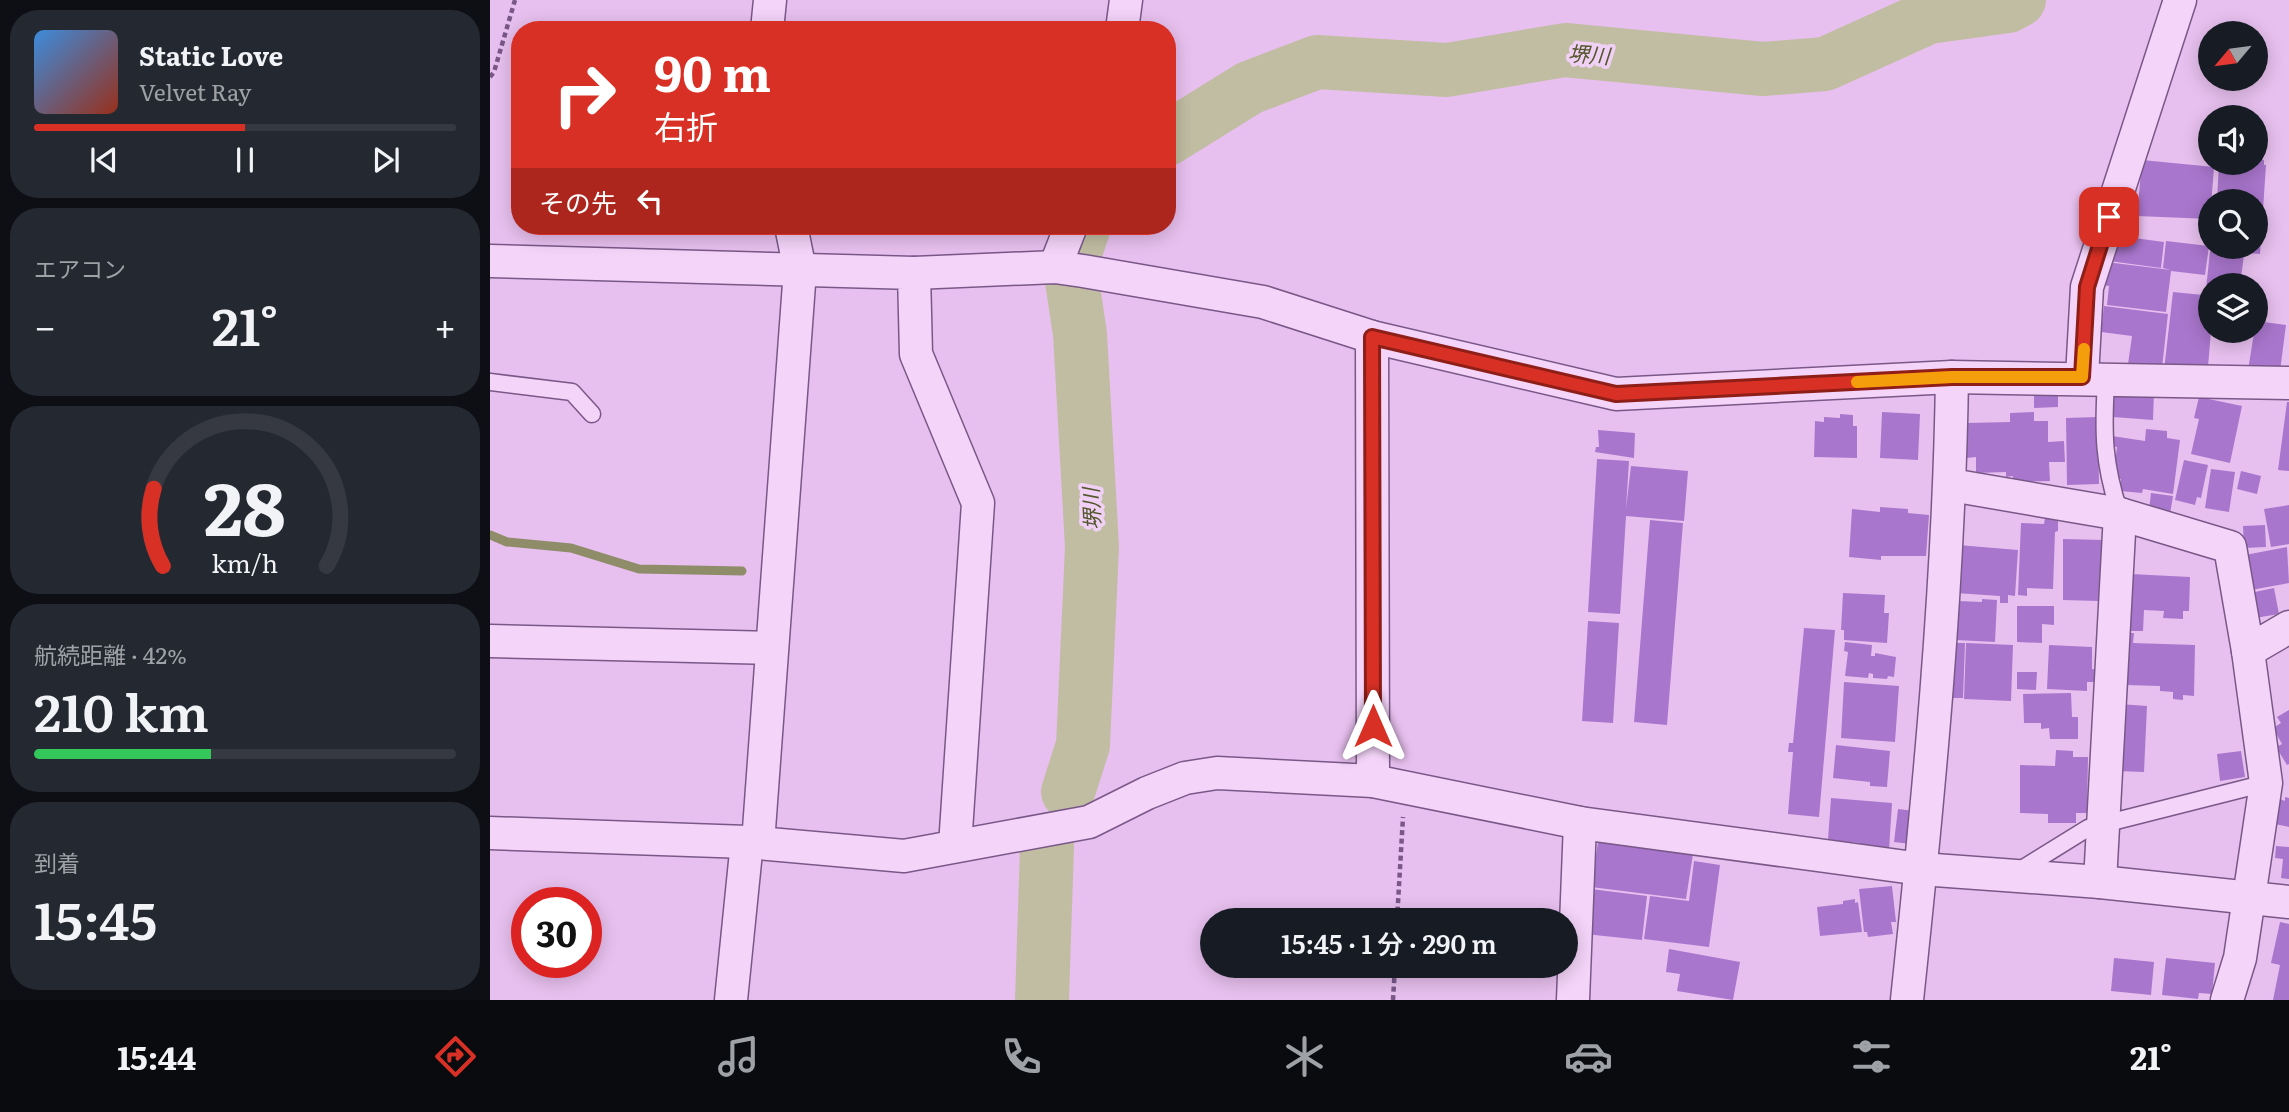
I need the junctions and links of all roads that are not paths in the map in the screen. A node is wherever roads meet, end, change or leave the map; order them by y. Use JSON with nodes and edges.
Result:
{"nodes":[{"id":1,"x":770,"y":0,"type":"edge"},
{"id":2,"x":1126,"y":0,"type":"edge"},
{"id":3,"x":2180,"y":0,"type":"edge"},
{"id":4,"x":768,"y":21,"type":"edge"},
{"id":5,"x":1123,"y":21,"type":"edge"},
{"id":6,"x":793,"y":235,"type":"edge"},
{"id":7,"x":1070,"y":235,"type":"edge"},
{"id":8,"x":490,"y":261,"type":"edge"},
{"id":9,"x":1065,"y":269,"type":"junction"},
{"id":10,"x":800,"y":270,"type":"junction"},
{"id":11,"x":914,"y":273,"type":"junction"},
{"id":12,"x":1372,"y":337,"type":"junction"},
{"id":13,"x":1952,"y":377,"type":"junction"},
{"id":14,"x":2094,"y":379,"type":"junction"},
{"id":15,"x":490,"y":382,"type":"edge"},
{"id":16,"x":2289,"y":383,"type":"edge"},
{"id":17,"x":592,"y":414,"type":"dead end"},
{"id":18,"x":1951,"y":485,"type":"junction"},
{"id":19,"x":2120,"y":514,"type":"junction"},
{"id":20,"x":2289,"y":627,"type":"edge"},
{"id":21,"x":490,"y":641,"type":"edge"},
{"id":22,"x":772,"y":649,"type":"junction"},
{"id":23,"x":2248,"y":651,"type":"junction"},
{"id":24,"x":1373,"y":781,"type":"junction"},
{"id":25,"x":2266,"y":783,"type":"junction"},
{"id":26,"x":1580,"y":823,"type":"junction"},
{"id":27,"x":2103,"y":824,"type":"junction"},
{"id":28,"x":490,"y":833,"type":"edge"},
{"id":29,"x":752,"y":842,"type":"junction"},
{"id":30,"x":956,"y":846,"type":"junction"},
{"id":31,"x":1921,"y":869,"type":"junction"},
{"id":32,"x":2011,"y":876,"type":"junction"},
{"id":33,"x":2100,"y":882,"type":"junction"},
{"id":34,"x":2248,"y":898,"type":"junction"},
{"id":35,"x":2289,"y":902,"type":"edge"},
{"id":36,"x":731,"y":1000,"type":"edge"},
{"id":37,"x":1573,"y":1000,"type":"edge"},
{"id":38,"x":1907,"y":1000,"type":"edge"},
{"id":39,"x":2227,"y":1000,"type":"edge"}],
"edges":[{"from":1,"to":4,"type":"street"},
{"from":2,"to":5,"type":"street"},
{"from":3,"to":14,"type":"street"},
{"from":6,"to":10,"type":"street"},
{"from":7,"to":9,"type":"street"},
{"from":8,"to":10,"type":"street"},
{"from":9,"to":11,"type":"street"},
{"from":9,"to":12,"type":"street"},
{"from":10,"to":11,"type":"street"},
{"from":10,"to":22,"type":"street"},
{"from":11,"to":30,"type":"street"},
{"from":12,"to":13,"type":"street"},
{"from":12,"to":24,"type":"street"},
{"from":13,"to":14,"type":"street"},
{"from":13,"to":18,"type":"street"},
{"from":14,"to":16,"type":"street"},
{"from":14,"to":19,"type":"lane"},
{"from":15,"to":17,"type":"lane"},
{"from":18,"to":19,"type":"street"},
{"from":18,"to":31,"type":"street"},
{"from":19,"to":23,"type":"street"},
{"from":19,"to":27,"type":"street"},
{"from":20,"to":23,"type":"street"},
{"from":21,"to":22,"type":"street"},
{"from":22,"to":29,"type":"street"},
{"from":23,"to":25,"type":"street"},
{"from":24,"to":26,"type":"street"},
{"from":24,"to":30,"type":"street"},
{"from":25,"to":27,"type":"lane"},
{"from":25,"to":34,"type":"street"},
{"from":26,"to":31,"type":"street"},
{"from":26,"to":37,"type":"street"},
{"from":27,"to":32,"type":"lane"},
{"from":27,"to":33,"type":"street"},
{"from":28,"to":29,"type":"street"},
{"from":29,"to":30,"type":"street"},
{"from":29,"to":36,"type":"street"},
{"from":31,"to":32,"type":"street"},
{"from":31,"to":38,"type":"street"},
{"from":32,"to":33,"type":"street"},
{"from":33,"to":34,"type":"street"},
{"from":34,"to":35,"type":"street"},
{"from":34,"to":39,"type":"street"}]}
